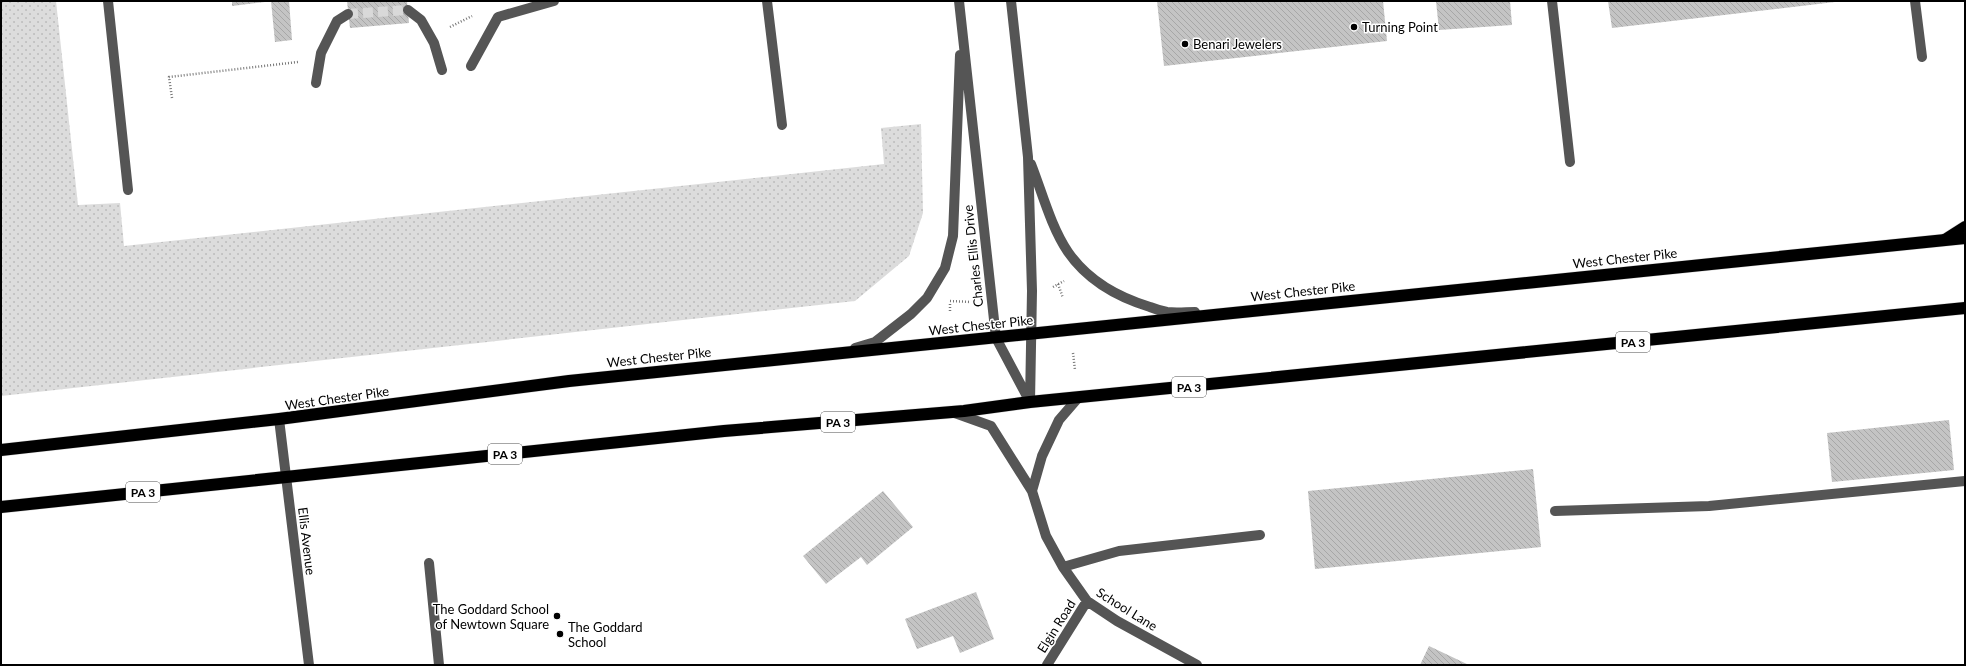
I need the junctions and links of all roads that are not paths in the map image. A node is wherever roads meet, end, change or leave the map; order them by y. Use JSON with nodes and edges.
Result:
{"nodes":[{"id":1,"x":108,"y":1,"type":"edge"},
{"id":2,"x":554,"y":1,"type":"edge"},
{"id":3,"x":767,"y":1,"type":"edge"},
{"id":4,"x":959,"y":1,"type":"edge"},
{"id":5,"x":1012,"y":1,"type":"edge"},
{"id":6,"x":1552,"y":1,"type":"edge"},
{"id":7,"x":1915,"y":1,"type":"edge"},
{"id":8,"x":408,"y":10,"type":"dead end"},
{"id":9,"x":348,"y":14,"type":"tunnel mouth"},
{"id":10,"x":961,"y":22,"type":"junction"},
{"id":11,"x":1922,"y":57,"type":"dead end"},
{"id":12,"x":471,"y":66,"type":"dead end"},
{"id":13,"x":442,"y":70,"type":"dead end"},
{"id":14,"x":316,"y":83,"type":"dead end"},
{"id":15,"x":782,"y":125,"type":"dead end"},
{"id":16,"x":1028,"y":157,"type":"junction"},
{"id":17,"x":1570,"y":162,"type":"dead end"},
{"id":18,"x":128,"y":190,"type":"dead end"},
{"id":19,"x":1965,"y":226,"type":"edge"},
{"id":20,"x":1965,"y":238,"type":"edge"},
{"id":21,"x":1942,"y":241,"type":"junction"},
{"id":22,"x":1965,"y":308,"type":"edge"},
{"id":23,"x":1228,"y":313,"type":"junction"},
{"id":24,"x":1031,"y":334,"type":"junction"},
{"id":25,"x":996,"y":338,"type":"junction"},
{"id":26,"x":837,"y":353,"type":"junction"},
{"id":27,"x":1078,"y":398,"type":"junction"},
{"id":28,"x":1030,"y":402,"type":"junction"},
{"id":29,"x":952,"y":412,"type":"junction"},
{"id":30,"x":279,"y":419,"type":"junction"},
{"id":31,"x":1,"y":450,"type":"edge"},
{"id":32,"x":286,"y":476,"type":"junction"},
{"id":33,"x":1965,"y":481,"type":"edge"},
{"id":34,"x":1032,"y":491,"type":"junction"},
{"id":35,"x":1,"y":507,"type":"edge"},
{"id":36,"x":1555,"y":511,"type":"dead end"},
{"id":37,"x":1260,"y":535,"type":"dead end"},
{"id":38,"x":429,"y":563,"type":"dead end"},
{"id":39,"x":1062,"y":568,"type":"junction"},
{"id":40,"x":1087,"y":601,"type":"junction"},
{"id":41,"x":309,"y":665,"type":"edge"},
{"id":42,"x":438,"y":665,"type":"edge"},
{"id":43,"x":1047,"y":665,"type":"edge"},
{"id":44,"x":1197,"y":665,"type":"edge"}],
"edges":[{"from":1,"to":18,"type":"street"},
{"from":2,"to":12,"type":"street"},
{"from":3,"to":15,"type":"street"},
{"from":4,"to":10,"type":"street","name":"Charles Ellis Drive"},
{"from":5,"to":16,"type":"street"},
{"from":6,"to":17,"type":"street"},
{"from":7,"to":11,"type":"street"},
{"from":8,"to":13,"type":"street"},
{"from":9,"to":14,"type":"street"},
{"from":10,"to":25,"type":"street","name":"Charles Ellis Drive"},
{"from":10,"to":26,"type":"street","name":"Charles Ellis Drive"},
{"from":16,"to":23,"type":"street"},
{"from":16,"to":24,"type":"street"},
{"from":19,"to":21,"type":"main road"},
{"from":20,"to":21,"type":"highway","name":"West Chester Pike"},
{"from":21,"to":23,"type":"highway","name":"West Chester Pike"},
{"from":22,"to":27,"type":"highway","number":"PA 3"},
{"from":23,"to":24,"type":"highway","name":"West Chester Pike"},
{"from":24,"to":25,"type":"highway","name":"West Chester Pike"},
{"from":24,"to":28,"type":"street"},
{"from":25,"to":26,"type":"highway","name":"West Chester Pike"},
{"from":25,"to":28,"type":"street","name":"Charles Ellis Drive"},
{"from":26,"to":30,"type":"highway","name":"West Chester Pike"},
{"from":27,"to":28,"type":"highway","number":"PA 3"},
{"from":27,"to":34,"type":"street"},
{"from":28,"to":29,"type":"highway","number":"PA 3"},
{"from":29,"to":32,"type":"highway","number":"PA 3"},
{"from":29,"to":34,"type":"street","name":"School Lane"},
{"from":30,"to":31,"type":"highway","name":"West Chester Pike"},
{"from":30,"to":32,"type":"street","name":"Ellis Avenue"},
{"from":32,"to":35,"type":"highway","number":"PA 3"},
{"from":32,"to":41,"type":"street","name":"Ellis Avenue"},
{"from":33,"to":36,"type":"street"},
{"from":34,"to":39,"type":"street","name":"School Lane"},
{"from":37,"to":39,"type":"street"},
{"from":38,"to":42,"type":"street"},
{"from":39,"to":40,"type":"street","name":"School Lane"},
{"from":40,"to":43,"type":"street","name":"Elgin Road"},
{"from":40,"to":44,"type":"street","name":"School Lane"}]}
